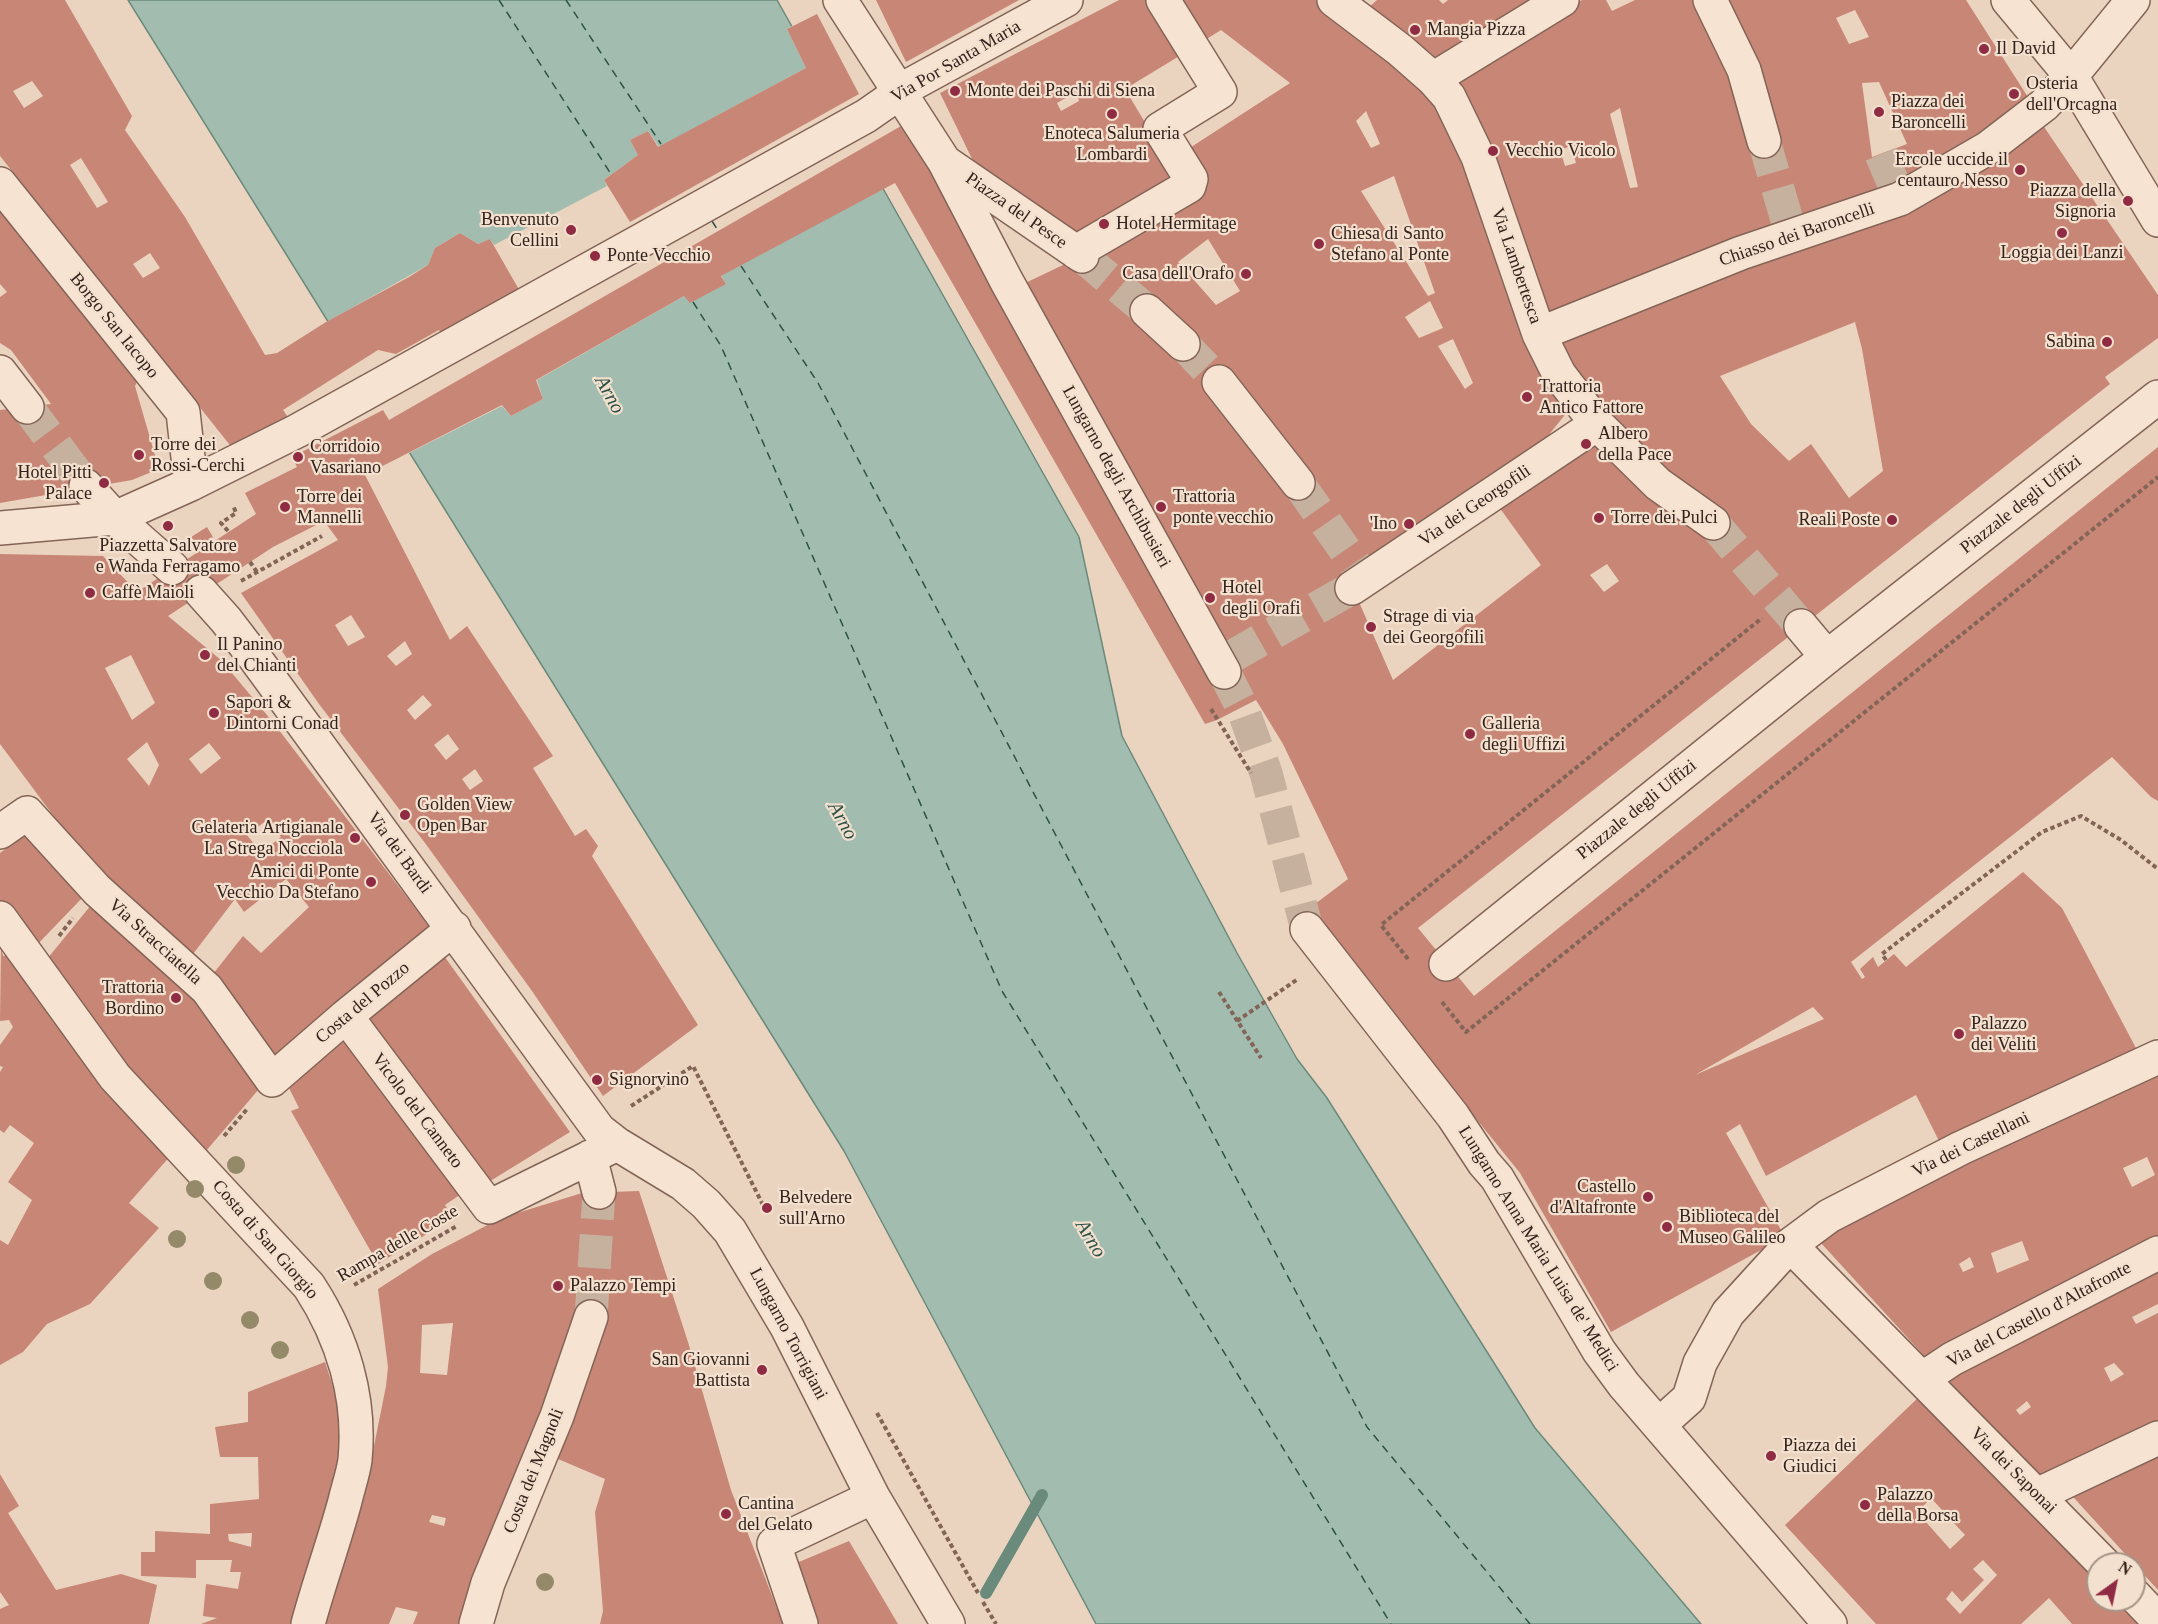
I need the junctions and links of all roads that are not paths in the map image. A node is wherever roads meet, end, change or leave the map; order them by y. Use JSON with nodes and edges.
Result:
{"nodes":[{"id":1,"x":840,"y":0,"type":"edge"},
{"id":2,"x":1066,"y":0,"type":"edge"},
{"id":3,"x":1163,"y":0,"type":"edge"},
{"id":4,"x":1562,"y":0,"type":"edge"},
{"id":5,"x":1710,"y":0,"type":"edge"},
{"id":6,"x":2008,"y":0,"type":"edge"},
{"id":7,"x":2133,"y":0,"type":"edge"},
{"id":8,"x":1354,"y":6,"type":"edge"},
{"id":9,"x":2071,"y":76,"type":"junction"},
{"id":10,"x":1433,"y":79,"type":"junction"},
{"id":11,"x":881,"y":106,"type":"junction"},
{"id":12,"x":1764,"y":141,"type":"tunnel mouth"},
{"id":13,"x":944,"y":161,"type":"junction"},
{"id":14,"x":0,"y":184,"type":"edge"},
{"id":15,"x":2158,"y":220,"type":"edge"},
{"id":16,"x":1007,"y":282,"type":"joint"},
{"id":17,"x":1147,"y":311,"type":"tunnel mouth"},
{"id":18,"x":1539,"y":334,"type":"junction"},
{"id":19,"x":1183,"y":344,"type":"tunnel mouth"},
{"id":20,"x":0,"y":372,"type":"edge"},
{"id":21,"x":1219,"y":382,"type":"tunnel mouth"},
{"id":22,"x":2158,"y":397,"type":"edge"},
{"id":23,"x":27,"y":407,"type":"tunnel mouth"},
{"id":24,"x":1597,"y":424,"type":"junction"},
{"id":25,"x":1298,"y":483,"type":"tunnel mouth"},
{"id":26,"x":191,"y":484,"type":"junction"},
{"id":27,"x":86,"y":486,"type":"tunnel mouth"},
{"id":28,"x":115,"y":518,"type":"junction"},
{"id":29,"x":1713,"y":523,"type":"tunnel mouth"},
{"id":30,"x":0,"y":528,"type":"edge"},
{"id":31,"x":172,"y":568,"type":"dead end"},
{"id":32,"x":1359,"y":580,"type":"tunnel mouth"},
{"id":33,"x":201,"y":592,"type":"dead end"},
{"id":34,"x":1801,"y":626,"type":"tunnel mouth"},
{"id":35,"x":1827,"y":657,"type":"junction"},
{"id":36,"x":1225,"y":664,"type":"tunnel mouth"},
{"id":37,"x":0,"y":832,"type":"edge"},
{"id":38,"x":0,"y":918,"type":"edge"},
{"id":39,"x":454,"y":928,"type":"junction"},
{"id":40,"x":1307,"y":929,"type":"tunnel mouth"},
{"id":41,"x":1446,"y":964,"type":"dead end"},
{"id":42,"x":346,"y":1016,"type":"junction"},
{"id":43,"x":2158,"y":1057,"type":"edge"},
{"id":44,"x":272,"y":1080,"type":"joint"},
{"id":45,"x":604,"y":1151,"type":"junction"},
{"id":46,"x":599,"y":1192,"type":"tunnel mouth"},
{"id":47,"x":1790,"y":1245,"type":"junction"},
{"id":48,"x":2158,"y":1253,"type":"edge"},
{"id":49,"x":591,"y":1317,"type":"tunnel mouth"},
{"id":50,"x":1922,"y":1379,"type":"junction"},
{"id":51,"x":1659,"y":1425,"type":"junction"},
{"id":52,"x":2158,"y":1438,"type":"edge"},
{"id":53,"x":2037,"y":1495,"type":"junction"},
{"id":54,"x":873,"y":1497,"type":"junction"},
{"id":55,"x":2092,"y":1552,"type":"edge"},
{"id":56,"x":2146,"y":1608,"type":"edge"},
{"id":57,"x":2158,"y":1620,"type":"edge"},
{"id":58,"x":308,"y":1624,"type":"edge"},
{"id":59,"x":476,"y":1624,"type":"edge"},
{"id":60,"x":801,"y":1624,"type":"edge"},
{"id":61,"x":948,"y":1624,"type":"edge"},
{"id":62,"x":1830,"y":1624,"type":"edge"}],
"edges":[{"from":1,"to":11,"type":"street","name":"Piazza del Pesce"},
{"from":2,"to":11,"type":"street","name":"Via Por Santa Maria"},
{"from":3,"to":13,"type":"street","name":"Piazza del Pesce"},
{"from":4,"to":10,"type":"street"},
{"from":5,"to":12,"type":"street"},
{"from":6,"to":9,"type":"street"},
{"from":7,"to":9,"type":"street","name":"Chiasso dei Baroncelli"},
{"from":8,"to":10,"type":"street","name":"Via Lambertesca"},
{"from":9,"to":15,"type":"street"},
{"from":9,"to":18,"type":"street","name":"Chiasso dei Baroncelli"},
{"from":10,"to":18,"type":"street","name":"Via Lambertesca"},
{"from":11,"to":13,"type":"street","name":"Piazza del Pesce"},
{"from":11,"to":26,"type":"street"},
{"from":13,"to":16,"type":"street","name":"Piazza del Pesce"},
{"from":14,"to":26,"type":"street","name":"Borgo San Iacopo"},
{"from":16,"to":36,"type":"street","name":"Lungarno degli Archibusieri"},
{"from":17,"to":19,"type":"street"},
{"from":18,"to":24,"type":"street","name":"Via Lambertesca"},
{"from":20,"to":23,"type":"street"},
{"from":21,"to":25,"type":"street"},
{"from":22,"to":35,"type":"street","name":"Piazzale degli Uffizi"},
{"from":24,"to":29,"type":"street","name":"Via Lambertesca"},
{"from":24,"to":32,"type":"street","name":"Via dei Georgofili"},
{"from":26,"to":28,"type":"street"},
{"from":27,"to":28,"type":"street"},
{"from":28,"to":30,"type":"street"},
{"from":28,"to":31,"type":"street"},
{"from":33,"to":39,"type":"street","name":"Via dei Bardi"},
{"from":34,"to":35,"type":"street"},
{"from":35,"to":41,"type":"street","name":"Piazzale degli Uffizi"},
{"from":37,"to":44,"type":"street","name":"Via Stracciatella"},
{"from":38,"to":58,"type":"street","name":"Costa di San Giorgio"},
{"from":39,"to":42,"type":"street","name":"Costa del Pozzo"},
{"from":39,"to":45,"type":"street","name":"Via dei Bardi"},
{"from":40,"to":51,"type":"street","name":"Lungarno Anna Maria Luisa de' Medici"},
{"from":42,"to":44,"type":"street","name":"Costa del Pozzo"},
{"from":42,"to":45,"type":"street","name":"Vicolo del Canneto"},
{"from":43,"to":47,"type":"street","name":"Via dei Castellani"},
{"from":45,"to":46,"type":"street"},
{"from":45,"to":54,"type":"street","name":"Lungarno Torrigiani"},
{"from":47,"to":50,"type":"street"},
{"from":47,"to":51,"type":"street"},
{"from":48,"to":50,"type":"street","name":"Via del Castello d'Altafronte"},
{"from":49,"to":59,"type":"street","name":"Costa dei Magnoli"},
{"from":50,"to":53,"type":"street","name":"Via dei Saponai"},
{"from":51,"to":62,"type":"street"},
{"from":52,"to":53,"type":"street"},
{"from":53,"to":55,"type":"street","name":"Via dei Saponai"},
{"from":54,"to":60,"type":"street"},
{"from":54,"to":61,"type":"street","name":"Lungarno Torrigiani"},
{"from":56,"to":57,"type":"street"}]}
